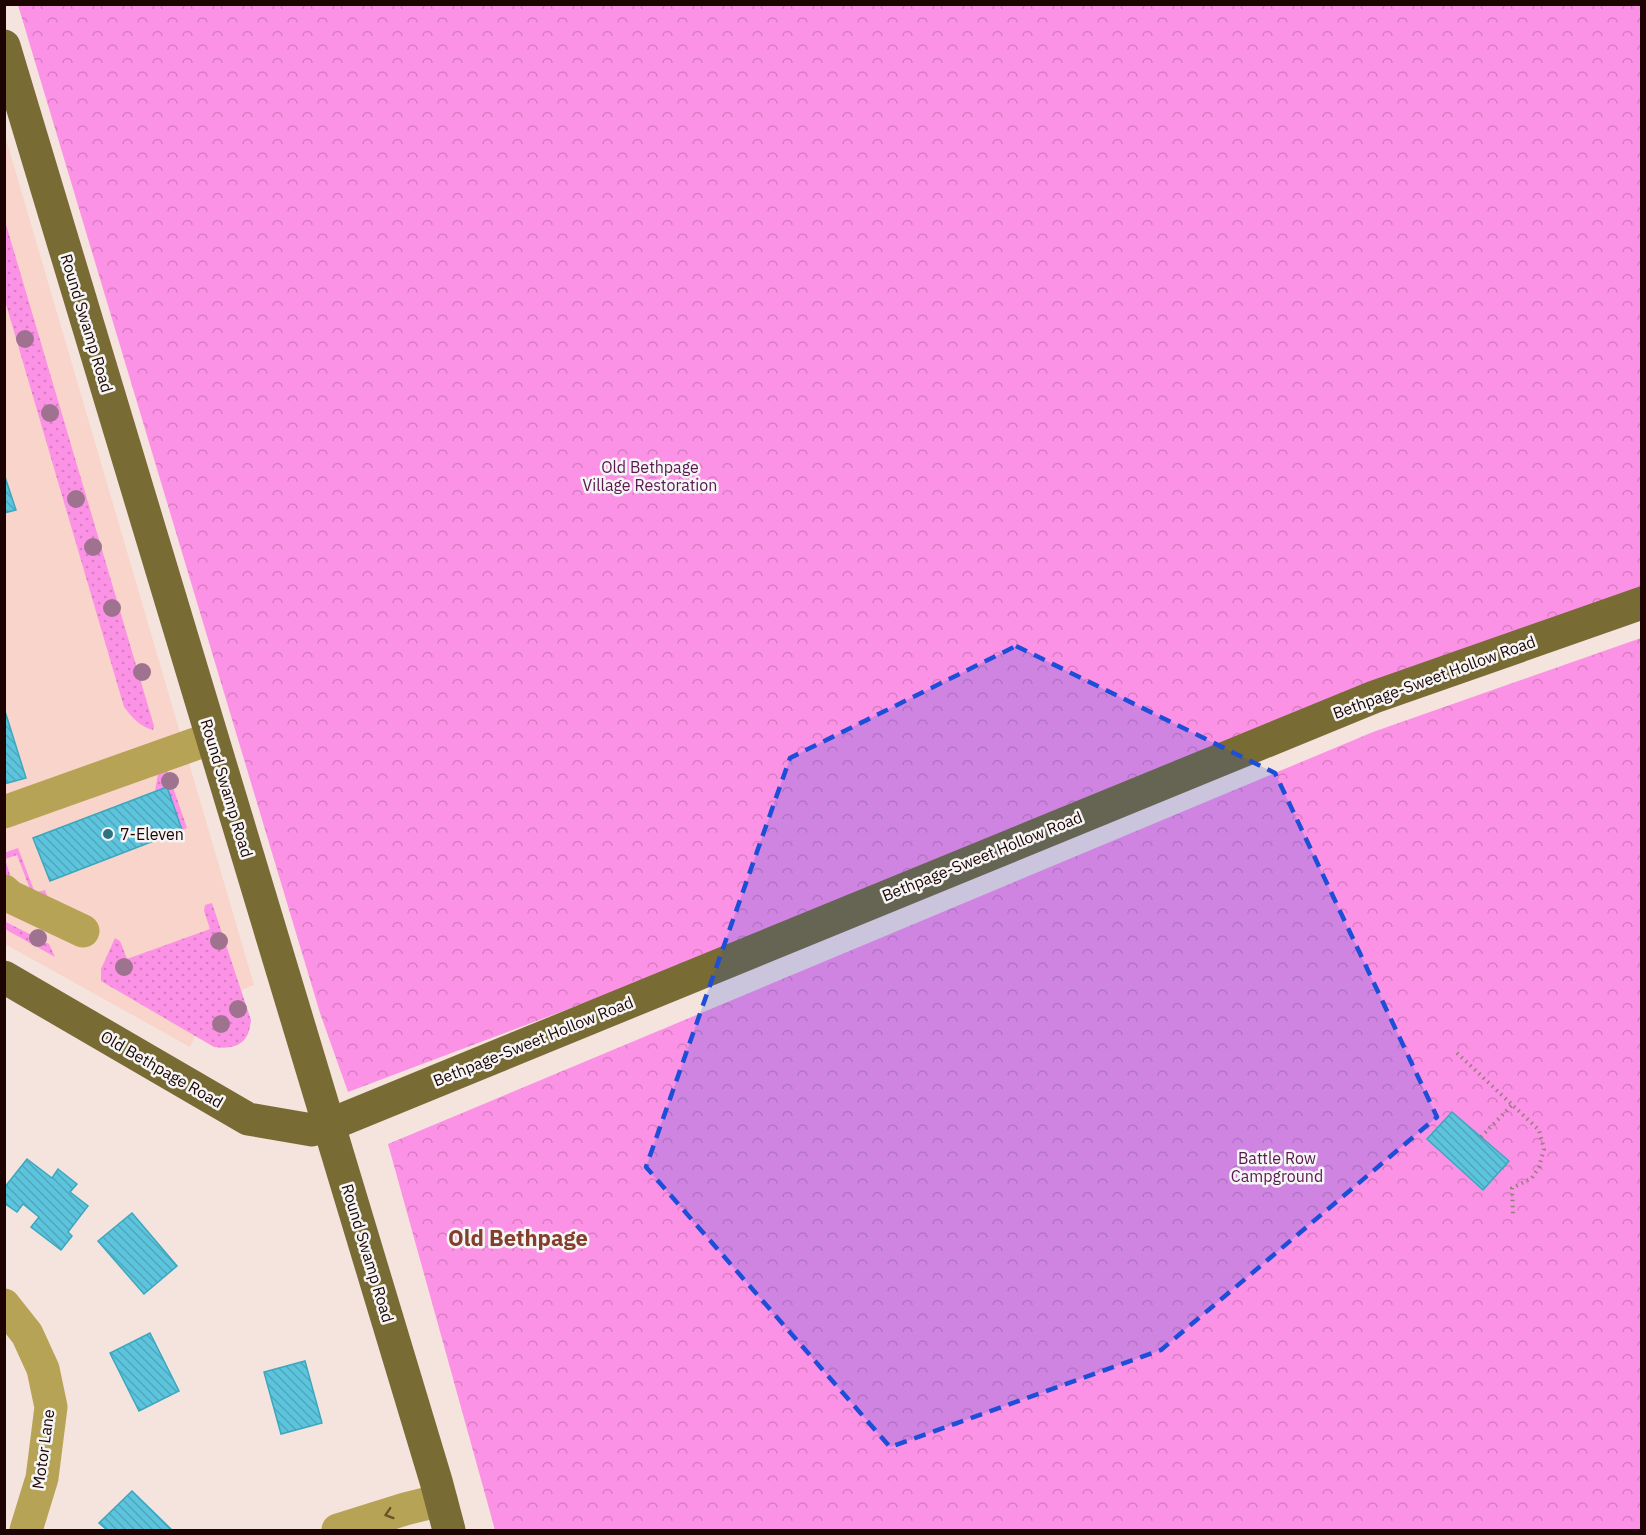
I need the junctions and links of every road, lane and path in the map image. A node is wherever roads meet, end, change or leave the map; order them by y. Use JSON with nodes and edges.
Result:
{"nodes":[{"id":1,"x":4,"y":46,"type":"edge"},
{"id":2,"x":1641,"y":603,"type":"edge"},
{"id":3,"x":212,"y":738,"type":"junction"},
{"id":4,"x":4,"y":812,"type":"edge"},
{"id":5,"x":4,"y":891,"type":"edge"},
{"id":6,"x":83,"y":931,"type":"dead end"},
{"id":7,"x":4,"y":977,"type":"edge"},
{"id":8,"x":1456,"y":1053,"type":"dead end"},
{"id":9,"x":1512,"y":1105,"type":"junction"},
{"id":10,"x":329,"y":1125,"type":"junction"},
{"id":11,"x":1481,"y":1137,"type":"dead end"},
{"id":12,"x":1513,"y":1216,"type":"dead end"},
{"id":13,"x":4,"y":1305,"type":"edge"},
{"id":14,"x":445,"y":1515,"type":"edge"},
{"id":15,"x":26,"y":1530,"type":"edge"},
{"id":16,"x":338,"y":1530,"type":"edge"}],
"edges":[{"from":1,"to":3,"type":"main road","name":"Round Swamp Road"},
{"from":2,"to":10,"type":"main road","name":"Bethpage-Sweet Hollow Road"},
{"from":3,"to":4,"type":"street"},
{"from":3,"to":10,"type":"main road","name":"Round Swamp Road"},
{"from":5,"to":6,"type":"street"},
{"from":7,"to":10,"type":"main road","name":"Old Bethpage Road"},
{"from":8,"to":9,"type":"path"},
{"from":9,"to":11,"type":"path"},
{"from":9,"to":12,"type":"path"},
{"from":10,"to":14,"type":"main road","name":"Round Swamp Road"},
{"from":13,"to":15,"type":"street","name":"Motor Lane"},
{"from":14,"to":16,"type":"street","one_way":true}]}
